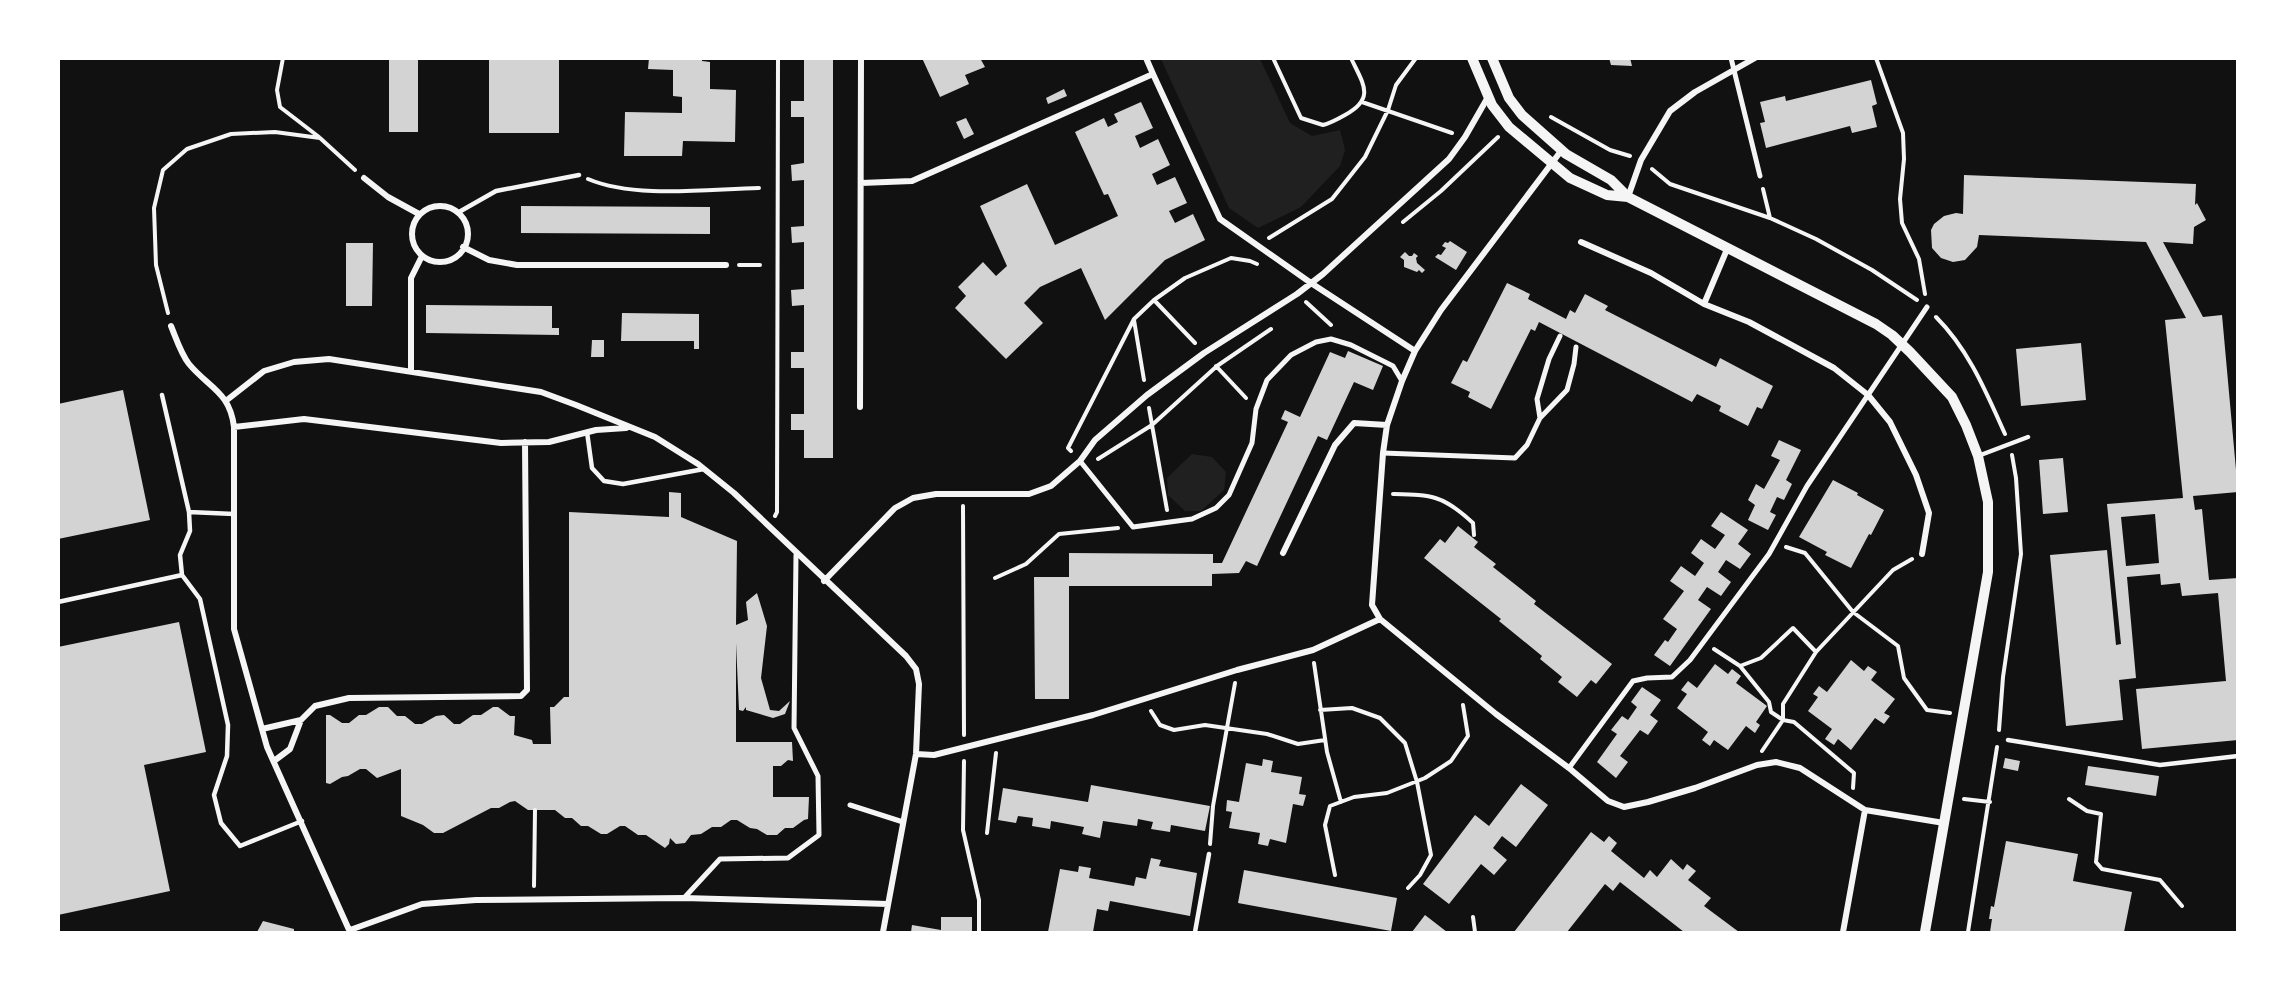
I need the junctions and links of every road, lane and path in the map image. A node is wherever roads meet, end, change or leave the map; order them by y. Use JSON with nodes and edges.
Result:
{"nodes":[{"id":1,"x":283,"y":58,"type":"edge"},
{"id":2,"x":778,"y":58,"type":"edge"},
{"id":3,"x":1146,"y":58,"type":"edge"},
{"id":4,"x":1273,"y":58,"type":"edge"},
{"id":5,"x":1351,"y":58,"type":"edge"},
{"id":6,"x":1416,"y":58,"type":"edge"},
{"id":7,"x":1472,"y":58,"type":"edge"},
{"id":8,"x":1492,"y":58,"type":"edge"},
{"id":9,"x":1731,"y":58,"type":"edge"},
{"id":10,"x":1755,"y":58,"type":"edge"},
{"id":11,"x":1876,"y":58,"type":"edge"},
{"id":12,"x":861,"y":59,"type":"edge"},
{"id":13,"x":1733,"y":71,"type":"junction"},
{"id":14,"x":1153,"y":74,"type":"junction"},
{"id":15,"x":1488,"y":97,"type":"junction"},
{"id":16,"x":1362,"y":102,"type":"junction"},
{"id":17,"x":1388,"y":110,"type":"junction"},
{"id":18,"x":1541,"y":112,"type":"dead end"},
{"id":19,"x":1465,"y":137,"type":"junction"},
{"id":20,"x":320,"y":138,"type":"junction"},
{"id":21,"x":1562,"y":151,"type":"junction"},
{"id":22,"x":1641,"y":160,"type":"junction"},
{"id":23,"x":1551,"y":163,"type":"junction"},
{"id":24,"x":579,"y":175,"type":"joint"},
{"id":25,"x":1760,"y":176,"type":"joint"},
{"id":26,"x":364,"y":178,"type":"joint"},
{"id":27,"x":861,"y":183,"type":"junction"},
{"id":28,"x":759,"y":188,"type":"dead end"},
{"id":29,"x":1628,"y":197,"type":"junction"},
{"id":30,"x":459,"y":212,"type":"junction"},
{"id":31,"x":419,"y":214,"type":"junction"},
{"id":32,"x":1770,"y":218,"type":"junction"},
{"id":33,"x":1581,"y":242,"type":"dead end"},
{"id":34,"x":1257,"y":245,"type":"junction"},
{"id":35,"x":1728,"y":247,"type":"junction"},
{"id":36,"x":464,"y":248,"type":"junction"},
{"id":37,"x":422,"y":256,"type":"junction"},
{"id":38,"x":1231,"y":258,"type":"junction"},
{"id":39,"x":726,"y":265,"type":"joint"},
{"id":40,"x":760,"y":265,"type":"dead end"},
{"id":41,"x":1265,"y":267,"type":"dead end"},
{"id":42,"x":1311,"y":283,"type":"junction"},
{"id":43,"x":1704,"y":304,"type":"junction"},
{"id":44,"x":1297,"y":307,"type":"dead end"},
{"id":45,"x":1927,"y":307,"type":"junction"},
{"id":46,"x":1134,"y":319,"type":"junction"},
{"id":47,"x":171,"y":326,"type":"joint"},
{"id":48,"x":1274,"y":326,"type":"dead end"},
{"id":49,"x":1560,"y":336,"type":"dead end"},
{"id":50,"x":1351,"y":345,"type":"junction"},
{"id":51,"x":1902,"y":345,"type":"junction"},
{"id":52,"x":1576,"y":347,"type":"dead end"},
{"id":53,"x":1415,"y":351,"type":"junction"},
{"id":54,"x":411,"y":371,"type":"junction"},
{"id":55,"x":1402,"y":381,"type":"junction"},
{"id":56,"x":162,"y":394,"type":"dead end"},
{"id":57,"x":1147,"y":395,"type":"junction"},
{"id":58,"x":1868,"y":395,"type":"junction"},
{"id":59,"x":227,"y":400,"type":"junction"},
{"id":60,"x":860,"y":407,"type":"dead end"},
{"id":61,"x":1540,"y":418,"type":"junction"},
{"id":62,"x":1152,"y":424,"type":"junction"},
{"id":63,"x":1387,"y":425,"type":"junction"},
{"id":64,"x":234,"y":427,"type":"junction"},
{"id":65,"x":628,"y":428,"type":"junction"},
{"id":66,"x":587,"y":432,"type":"junction"},
{"id":67,"x":2028,"y":437,"type":"dead end"},
{"id":68,"x":525,"y":442,"type":"junction"},
{"id":69,"x":1383,"y":453,"type":"junction"},
{"id":70,"x":1978,"y":456,"type":"junction"},
{"id":71,"x":1080,"y":461,"type":"junction"},
{"id":72,"x":704,"y":469,"type":"junction"},
{"id":73,"x":963,"y":493,"type":"junction"},
{"id":74,"x":1379,"y":494,"type":"junction"},
{"id":75,"x":189,"y":512,"type":"junction"},
{"id":76,"x":234,"y":514,"type":"junction"},
{"id":77,"x":1169,"y":523,"type":"junction"},
{"id":78,"x":1133,"y":527,"type":"junction"},
{"id":79,"x":769,"y":528,"type":"junction"},
{"id":80,"x":1474,"y":534,"type":"dead end"},
{"id":81,"x":1775,"y":544,"type":"junction"},
{"id":82,"x":1282,"y":554,"type":"dead end"},
{"id":83,"x":1922,"y":554,"type":"joint"},
{"id":84,"x":796,"y":555,"type":"junction"},
{"id":85,"x":182,"y":575,"type":"junction"},
{"id":86,"x":995,"y":578,"type":"dead end"},
{"id":87,"x":824,"y":581,"type":"junction"},
{"id":88,"x":58,"y":602,"type":"edge"},
{"id":89,"x":1853,"y":612,"type":"junction"},
{"id":90,"x":1380,"y":619,"type":"junction"},
{"id":91,"x":1704,"y":641,"type":"junction"},
{"id":92,"x":1313,"y":650,"type":"junction"},
{"id":93,"x":1816,"y":652,"type":"junction"},
{"id":94,"x":1740,"y":666,"type":"junction"},
{"id":95,"x":1237,"y":670,"type":"junction"},
{"id":96,"x":1460,"y":685,"type":"junction"},
{"id":97,"x":1143,"y":699,"type":"junction"},
{"id":98,"x":1320,"y":710,"type":"junction"},
{"id":99,"x":1962,"y":715,"type":"junction"},
{"id":100,"x":301,"y":720,"type":"junction"},
{"id":101,"x":1783,"y":720,"type":"junction"},
{"id":102,"x":1227,"y":727,"type":"junction"},
{"id":103,"x":262,"y":729,"type":"junction"},
{"id":104,"x":998,"y":740,"type":"junction"},
{"id":105,"x":1325,"y":740,"type":"junction"},
{"id":106,"x":2008,"y":740,"type":"dead end"},
{"id":107,"x":964,"y":748,"type":"junction"},
{"id":108,"x":916,"y":754,"type":"junction"},
{"id":109,"x":2238,"y":756,"type":"edge"},
{"id":110,"x":274,"y":761,"type":"junction"},
{"id":111,"x":1762,"y":764,"type":"junction"},
{"id":112,"x":1569,"y":768,"type":"junction"},
{"id":113,"x":1417,"y":782,"type":"junction"},
{"id":114,"x":1948,"y":796,"type":"junction"},
{"id":115,"x":2069,"y":799,"type":"dead end"},
{"id":116,"x":1852,"y":800,"type":"junction"},
{"id":117,"x":1341,"y":802,"type":"junction"},
{"id":118,"x":1990,"y":802,"type":"dead end"},
{"id":119,"x":850,"y":805,"type":"dead end"},
{"id":120,"x":535,"y":810,"type":"dead end"},
{"id":121,"x":1865,"y":810,"type":"junction"},
{"id":122,"x":302,"y":821,"type":"junction"},
{"id":123,"x":903,"y":822,"type":"junction"},
{"id":124,"x":1944,"y":823,"type":"junction"},
{"id":125,"x":987,"y":833,"type":"dead end"},
{"id":126,"x":1209,"y":854,"type":"joint"},
{"id":127,"x":1335,"y":875,"type":"dead end"},
{"id":128,"x":1408,"y":888,"type":"dead end"},
{"id":129,"x":534,"y":898,"type":"junction"},
{"id":130,"x":684,"y":898,"type":"junction"},
{"id":131,"x":888,"y":904,"type":"junction"},
{"id":132,"x":2182,"y":906,"type":"dead end"},
{"id":133,"x":1473,"y":917,"type":"dead end"},
{"id":134,"x":350,"y":931,"type":"edge"},
{"id":135,"x":883,"y":933,"type":"edge"},
{"id":136,"x":979,"y":933,"type":"edge"},
{"id":137,"x":1195,"y":933,"type":"edge"},
{"id":138,"x":1474,"y":933,"type":"edge"},
{"id":139,"x":1843,"y":933,"type":"edge"},
{"id":140,"x":1924,"y":933,"type":"edge"}],
"edges":[{"from":1,"to":20,"type":"path"},
{"from":2,"to":79,"type":"path"},
{"from":3,"to":14,"type":"street"},
{"from":4,"to":16,"type":"path"},
{"from":5,"to":16,"type":"path"},
{"from":6,"to":17,"type":"path"},
{"from":7,"to":15,"type":"street"},
{"from":8,"to":21,"type":"street"},
{"from":9,"to":13,"type":"street"},
{"from":10,"to":13,"type":"street"},
{"from":11,"to":45,"type":"path"},
{"from":12,"to":27,"type":"street"},
{"from":13,"to":22,"type":"street"},
{"from":13,"to":25,"type":"street"},
{"from":14,"to":27,"type":"street"},
{"from":14,"to":34,"type":"street"},
{"from":15,"to":19,"type":"street"},
{"from":15,"to":23,"type":"street"},
{"from":16,"to":17,"type":"path"},
{"from":17,"to":19,"type":"path"},
{"from":17,"to":34,"type":"path"},
{"from":18,"to":22,"type":"path"},
{"from":19,"to":42,"type":"street"},
{"from":20,"to":26,"type":"path"},
{"from":20,"to":47,"type":"path"},
{"from":21,"to":23,"type":"street"},
{"from":21,"to":29,"type":"street"},
{"from":22,"to":29,"type":"street"},
{"from":22,"to":32,"type":"path"},
{"from":23,"to":29,"type":"street"},
{"from":23,"to":53,"type":"street"},
{"from":24,"to":28,"type":"path"},
{"from":24,"to":30,"type":"lane"},
{"from":25,"to":32,"type":"path"},
{"from":26,"to":31,"type":"street"},
{"from":27,"to":60,"type":"street"},
{"from":29,"to":35,"type":"street"},
{"from":30,"to":31,"type":"street"},
{"from":30,"to":36,"type":"street"},
{"from":31,"to":37,"type":"street"},
{"from":32,"to":45,"type":"path"},
{"from":33,"to":43,"type":"street"},
{"from":34,"to":38,"type":"path"},
{"from":34,"to":42,"type":"street"},
{"from":35,"to":43,"type":"street"},
{"from":35,"to":51,"type":"street"},
{"from":36,"to":37,"type":"street"},
{"from":36,"to":39,"type":"street"},
{"from":37,"to":54,"type":"street"},
{"from":38,"to":41,"type":"path"},
{"from":38,"to":46,"type":"path"},
{"from":39,"to":40,"type":"path"},
{"from":42,"to":53,"type":"street"},
{"from":42,"to":57,"type":"street"},
{"from":43,"to":58,"type":"street"},
{"from":44,"to":50,"type":"path"},
{"from":45,"to":51,"type":"street"},
{"from":46,"to":57,"type":"path"},
{"from":46,"to":71,"type":"path"},
{"from":47,"to":59,"type":"street"},
{"from":48,"to":62,"type":"path"},
{"from":49,"to":61,"type":"street"},
{"from":50,"to":55,"type":"street"},
{"from":50,"to":77,"type":"street"},
{"from":51,"to":58,"type":"street"},
{"from":51,"to":70,"type":"street"},
{"from":52,"to":61,"type":"street"},
{"from":53,"to":55,"type":"street"},
{"from":54,"to":59,"type":"street"},
{"from":54,"to":65,"type":"street"},
{"from":55,"to":63,"type":"street"},
{"from":56,"to":75,"type":"lane"},
{"from":57,"to":62,"type":"path"},
{"from":57,"to":71,"type":"street"},
{"from":58,"to":81,"type":"street"},
{"from":58,"to":83,"type":"street"},
{"from":59,"to":64,"type":"street"},
{"from":61,"to":69,"type":"street"},
{"from":62,"to":71,"type":"path"},
{"from":62,"to":77,"type":"path"},
{"from":63,"to":69,"type":"street"},
{"from":63,"to":82,"type":"street"},
{"from":64,"to":68,"type":"street"},
{"from":64,"to":76,"type":"street"},
{"from":65,"to":66,"type":"street"},
{"from":65,"to":72,"type":"street"},
{"from":66,"to":68,"type":"street"},
{"from":66,"to":72,"type":"lane"},
{"from":67,"to":70,"type":"lane"},
{"from":68,"to":100,"type":"street"},
{"from":69,"to":74,"type":"street"},
{"from":70,"to":99,"type":"street"},
{"from":71,"to":73,"type":"street"},
{"from":71,"to":78,"type":"street"},
{"from":72,"to":79,"type":"street"},
{"from":73,"to":87,"type":"street"},
{"from":73,"to":107,"type":"path"},
{"from":74,"to":80,"type":"path"},
{"from":74,"to":90,"type":"street"},
{"from":75,"to":76,"type":"lane"},
{"from":75,"to":85,"type":"lane"},
{"from":76,"to":103,"type":"street"},
{"from":77,"to":78,"type":"street"},
{"from":78,"to":86,"type":"path"},
{"from":79,"to":84,"type":"street"},
{"from":81,"to":89,"type":"path"},
{"from":81,"to":91,"type":"street"},
{"from":83,"to":89,"type":"path"},
{"from":84,"to":87,"type":"street"},
{"from":84,"to":130,"type":"street"},
{"from":85,"to":88,"type":"lane"},
{"from":85,"to":122,"type":"lane"},
{"from":87,"to":108,"type":"street"},
{"from":89,"to":93,"type":"path"},
{"from":89,"to":99,"type":"path"},
{"from":90,"to":92,"type":"street"},
{"from":90,"to":96,"type":"street"},
{"from":91,"to":94,"type":"path"},
{"from":91,"to":112,"type":"street"},
{"from":92,"to":95,"type":"street"},
{"from":92,"to":98,"type":"path"},
{"from":93,"to":94,"type":"path"},
{"from":93,"to":101,"type":"path"},
{"from":94,"to":101,"type":"path"},
{"from":95,"to":97,"type":"street"},
{"from":95,"to":102,"type":"path"},
{"from":96,"to":112,"type":"street"},
{"from":96,"to":113,"type":"path"},
{"from":97,"to":102,"type":"path"},
{"from":97,"to":104,"type":"street"},
{"from":98,"to":105,"type":"path"},
{"from":98,"to":113,"type":"path"},
{"from":99,"to":114,"type":"street"},
{"from":100,"to":103,"type":"street"},
{"from":100,"to":110,"type":"street"},
{"from":101,"to":111,"type":"path"},
{"from":101,"to":116,"type":"path"},
{"from":102,"to":105,"type":"path"},
{"from":102,"to":126,"type":"path"},
{"from":103,"to":110,"type":"street"},
{"from":104,"to":107,"type":"street"},
{"from":104,"to":125,"type":"path"},
{"from":105,"to":117,"type":"path"},
{"from":106,"to":109,"type":"lane"},
{"from":107,"to":108,"type":"street"},
{"from":107,"to":136,"type":"path"},
{"from":108,"to":123,"type":"street"},
{"from":110,"to":122,"type":"street"},
{"from":111,"to":112,"type":"street"},
{"from":111,"to":116,"type":"street"},
{"from":113,"to":117,"type":"path"},
{"from":113,"to":128,"type":"path"},
{"from":114,"to":118,"type":"path"},
{"from":114,"to":124,"type":"street"},
{"from":115,"to":132,"type":"path"},
{"from":116,"to":121,"type":"street"},
{"from":117,"to":127,"type":"path"},
{"from":119,"to":123,"type":"street"},
{"from":120,"to":129,"type":"path"},
{"from":121,"to":124,"type":"street"},
{"from":121,"to":139,"type":"street"},
{"from":122,"to":134,"type":"street"},
{"from":123,"to":131,"type":"street"},
{"from":124,"to":140,"type":"street"},
{"from":126,"to":137,"type":"lane"},
{"from":129,"to":130,"type":"street"},
{"from":129,"to":134,"type":"street"},
{"from":130,"to":131,"type":"street"},
{"from":131,"to":135,"type":"street"},
{"from":133,"to":138,"type":"path"}]}
